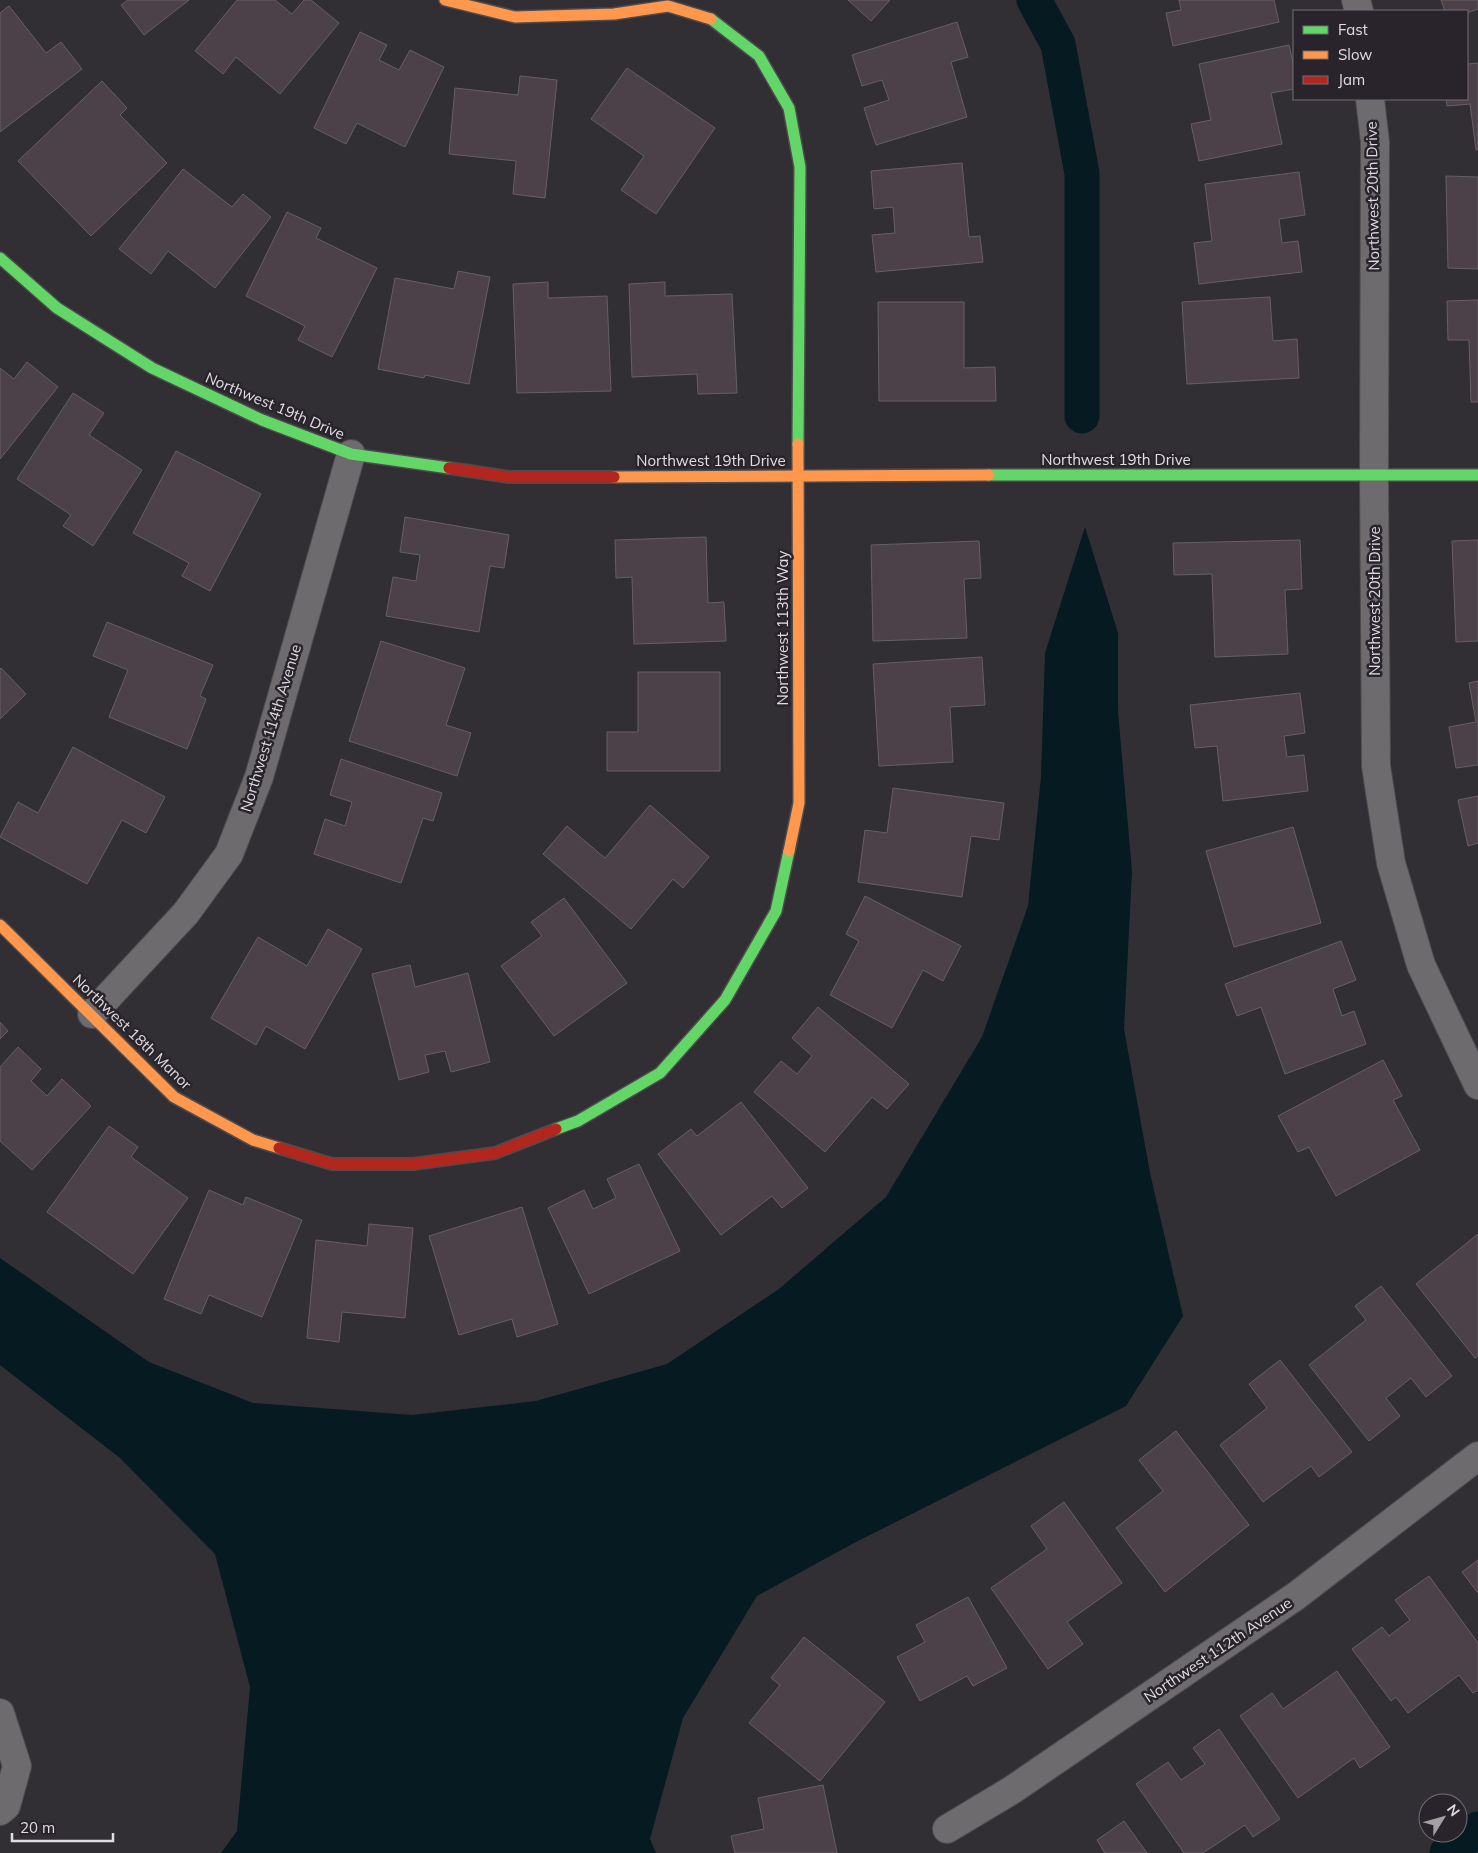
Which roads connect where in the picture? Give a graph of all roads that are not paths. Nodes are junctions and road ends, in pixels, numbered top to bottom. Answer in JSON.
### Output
{"nodes":[{"id":1,"x":445,"y":0,"type":"edge"},
{"id":2,"x":1370,"y":100,"type":"edge"},
{"id":3,"x":0,"y":258,"type":"edge"},
{"id":4,"x":351,"y":454,"type":"junction"},
{"id":5,"x":1374,"y":474,"type":"junction"},
{"id":6,"x":1478,"y":475,"type":"edge"},
{"id":7,"x":798,"y":476,"type":"junction"},
{"id":8,"x":0,"y":925,"type":"edge"},
{"id":9,"x":92,"y":1014,"type":"junction"},
{"id":10,"x":1478,"y":1085,"type":"edge"},
{"id":11,"x":578,"y":1121,"type":"joint"},
{"id":12,"x":1478,"y":1456,"type":"edge"},
{"id":13,"x":0,"y":1714,"type":"edge"},
{"id":14,"x":0,"y":1811,"type":"edge"},
{"id":15,"x":947,"y":1829,"type":"dead end"}],
"edges":[{"from":1,"to":7,"type":"street","name":"Northwest 113th Way"},
{"from":2,"to":5,"type":"street","name":"Northwest 20th Drive"},
{"from":3,"to":4,"type":"street","name":"Northwest 19th Drive"},
{"from":4,"to":7,"type":"street","name":"Northwest 19th Drive"},
{"from":4,"to":9,"type":"street","name":"Northwest 114th Avenue"},
{"from":5,"to":6,"type":"street","name":"Northwest 19th Drive"},
{"from":5,"to":7,"type":"street","name":"Northwest 19th Drive"},
{"from":5,"to":10,"type":"street","name":"Northwest 20th Drive"},
{"from":7,"to":11,"type":"street","name":"Northwest 113th Way"},
{"from":8,"to":9,"type":"street","name":"Northwest 18th Manor"},
{"from":9,"to":11,"type":"street","name":"Northwest 18th Manor"},
{"from":12,"to":15,"type":"street","name":"Northwest 112th Avenue"},
{"from":13,"to":14,"type":"street"}]}
